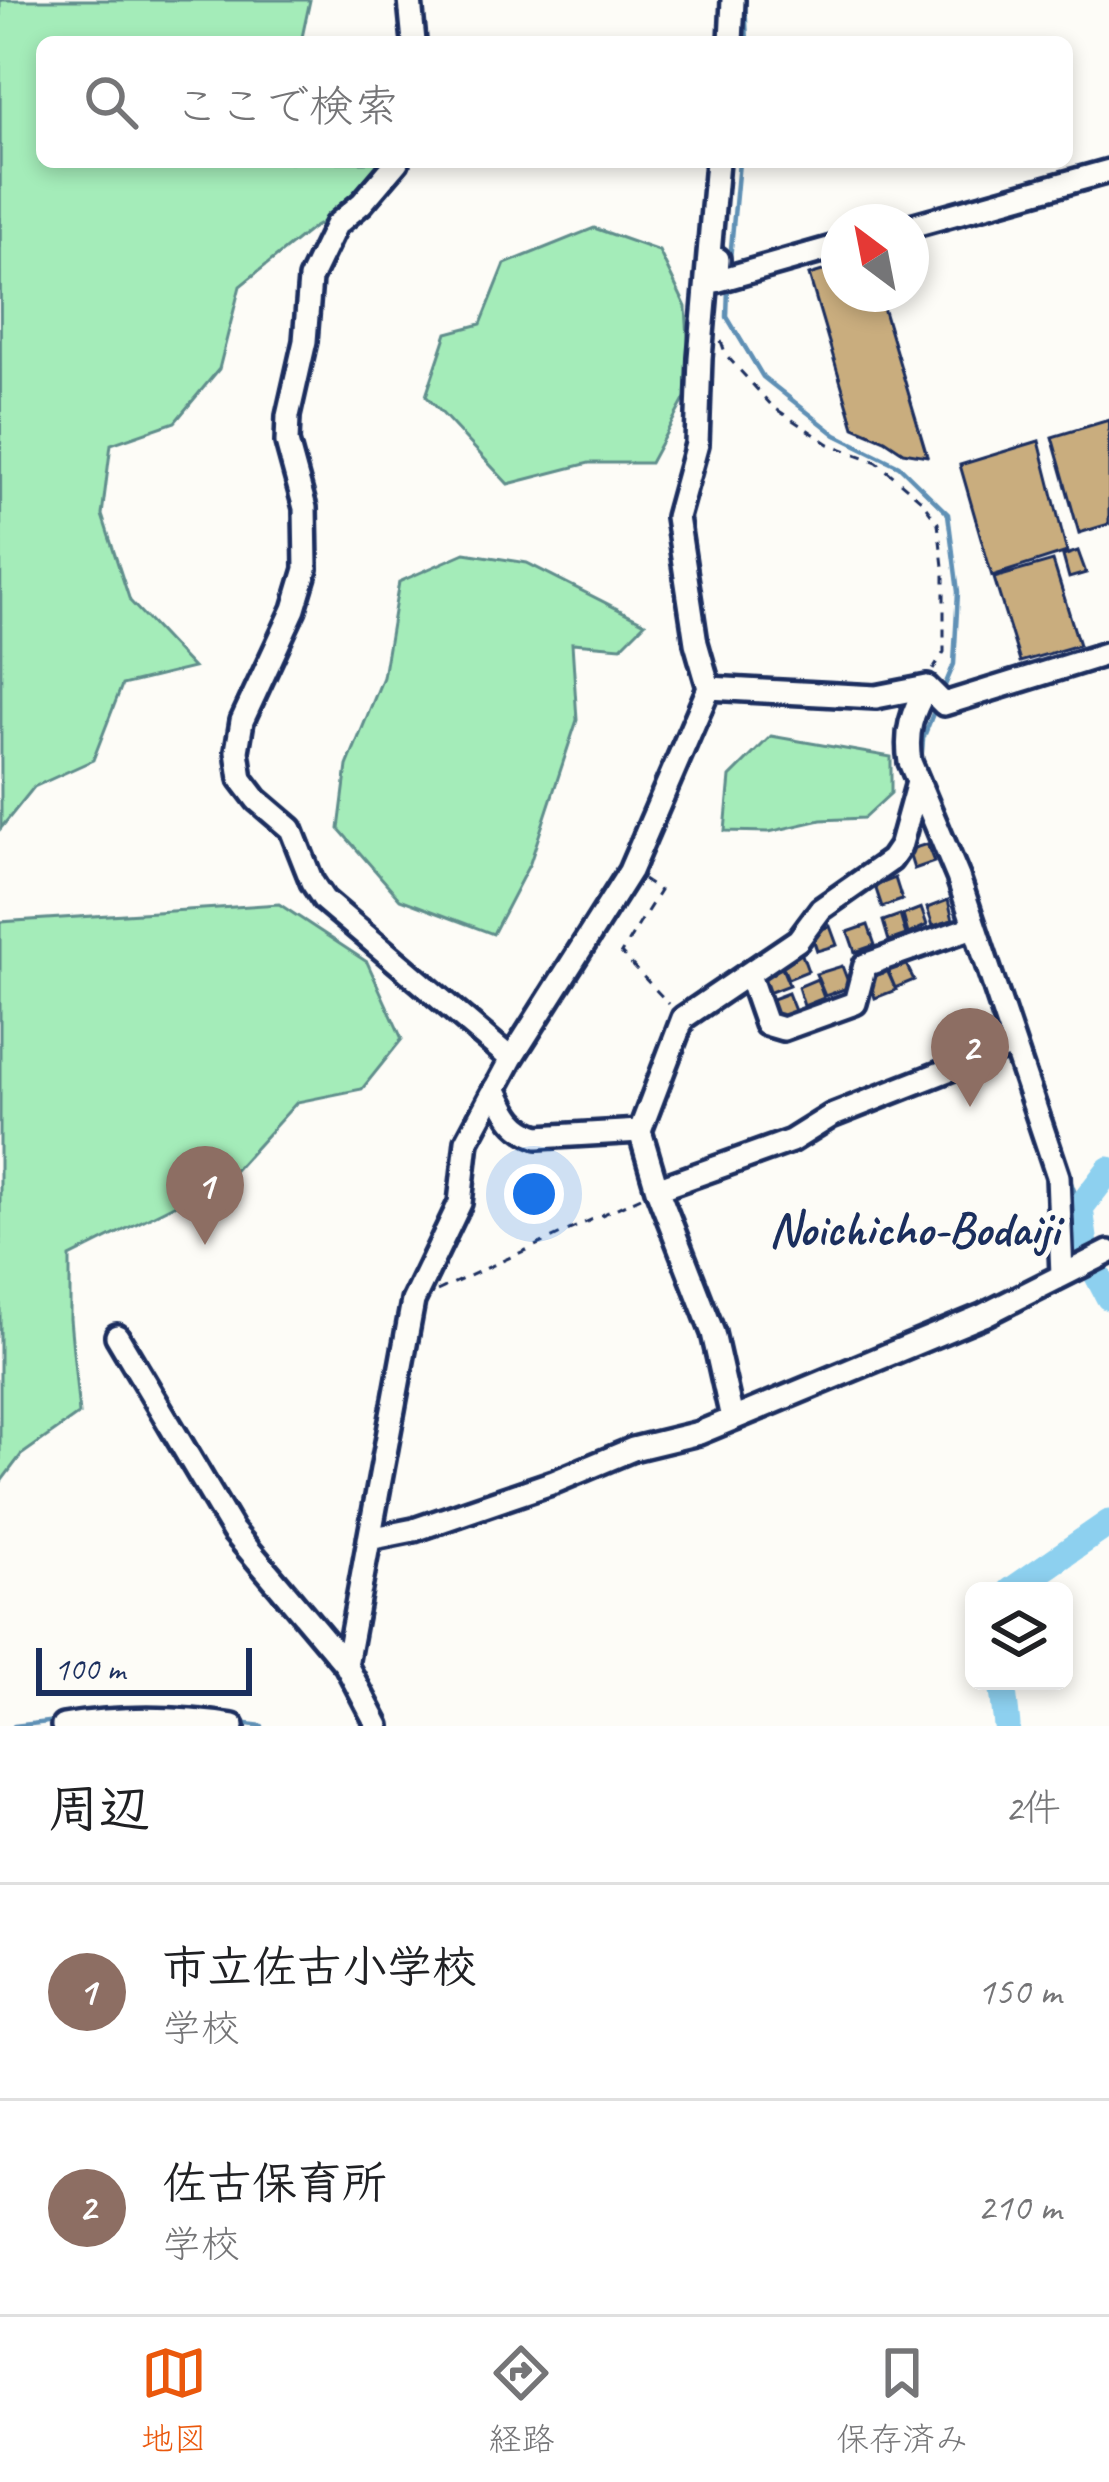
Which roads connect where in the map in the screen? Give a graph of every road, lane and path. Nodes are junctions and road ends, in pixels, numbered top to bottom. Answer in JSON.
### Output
{"nodes":[{"id":1,"x":410,"y":0,"type":"edge"},
{"id":2,"x":733,"y":0,"type":"edge"},
{"id":3,"x":413,"y":36,"type":"edge"},
{"id":4,"x":730,"y":36,"type":"edge"},
{"id":5,"x":392,"y":168,"type":"edge"},
{"id":6,"x":716,"y":168,"type":"edge"},
{"id":7,"x":728,"y":168,"type":"edge"},
{"id":8,"x":1109,"y":171,"type":"edge"},
{"id":9,"x":929,"y":221,"type":"edge"},
{"id":10,"x":821,"y":251,"type":"edge"},
{"id":11,"x":718,"y":331,"type":"dead end"},
{"id":12,"x":1109,"y":652,"type":"edge"},
{"id":13,"x":925,"y":687,"type":"junction"},
{"id":14,"x":709,"y":688,"type":"junction"},
{"id":15,"x":917,"y":782,"type":"junction"},
{"id":16,"x":630,"y":871,"type":"junction"},
{"id":17,"x":973,"y":927,"type":"junction"},
{"id":18,"x":748,"y":975,"type":"junction"},
{"id":19,"x":683,"y":1018,"type":"junction"},
{"id":20,"x":1012,"y":1045,"type":"junction"},
{"id":21,"x":511,"y":1060,"type":"junction"},
{"id":22,"x":495,"y":1088,"type":"junction"},
{"id":23,"x":640,"y":1131,"type":"junction"},
{"id":24,"x":657,"y":1189,"type":"junction"},
{"id":25,"x":1106,"y":1253,"type":"edge"},
{"id":26,"x":1066,"y":1273,"type":"junction"},
{"id":27,"x":413,"y":1301,"type":"junction"},
{"id":28,"x":117,"y":1336,"type":"dead end"},
{"id":29,"x":732,"y":1418,"type":"junction"},
{"id":30,"x":369,"y":1539,"type":"junction"},
{"id":31,"x":346,"y":1665,"type":"junction"},
{"id":32,"x":63,"y":1726,"type":"edge"},
{"id":33,"x":232,"y":1726,"type":"edge"},
{"id":34,"x":378,"y":1726,"type":"edge"}],
"edges":[{"from":1,"to":3,"type":"street"},
{"from":2,"to":4,"type":"street"},
{"from":5,"to":21,"type":"street"},
{"from":6,"to":14,"type":"street"},
{"from":7,"to":10,"type":"street"},
{"from":8,"to":9,"type":"street"},
{"from":11,"to":13,"type":"path"},
{"from":12,"to":13,"type":"street"},
{"from":13,"to":14,"type":"street"},
{"from":13,"to":15,"type":"street"},
{"from":14,"to":16,"type":"street"},
{"from":15,"to":17,"type":"street"},
{"from":15,"to":18,"type":"street"},
{"from":16,"to":19,"type":"path"},
{"from":16,"to":21,"type":"street"},
{"from":17,"to":18,"type":"street"},
{"from":17,"to":20,"type":"street"},
{"from":18,"to":19,"type":"street"},
{"from":19,"to":23,"type":"street"},
{"from":20,"to":24,"type":"street"},
{"from":20,"to":26,"type":"street"},
{"from":21,"to":22,"type":"street"},
{"from":22,"to":23,"type":"street"},
{"from":22,"to":27,"type":"street"},
{"from":23,"to":24,"type":"street"},
{"from":24,"to":27,"type":"path"},
{"from":24,"to":29,"type":"street"},
{"from":25,"to":26,"type":"street"},
{"from":26,"to":29,"type":"street"},
{"from":27,"to":30,"type":"street"},
{"from":28,"to":31,"type":"street"},
{"from":29,"to":30,"type":"street"},
{"from":30,"to":31,"type":"street"},
{"from":31,"to":34,"type":"street"},
{"from":32,"to":33,"type":"street"}]}
